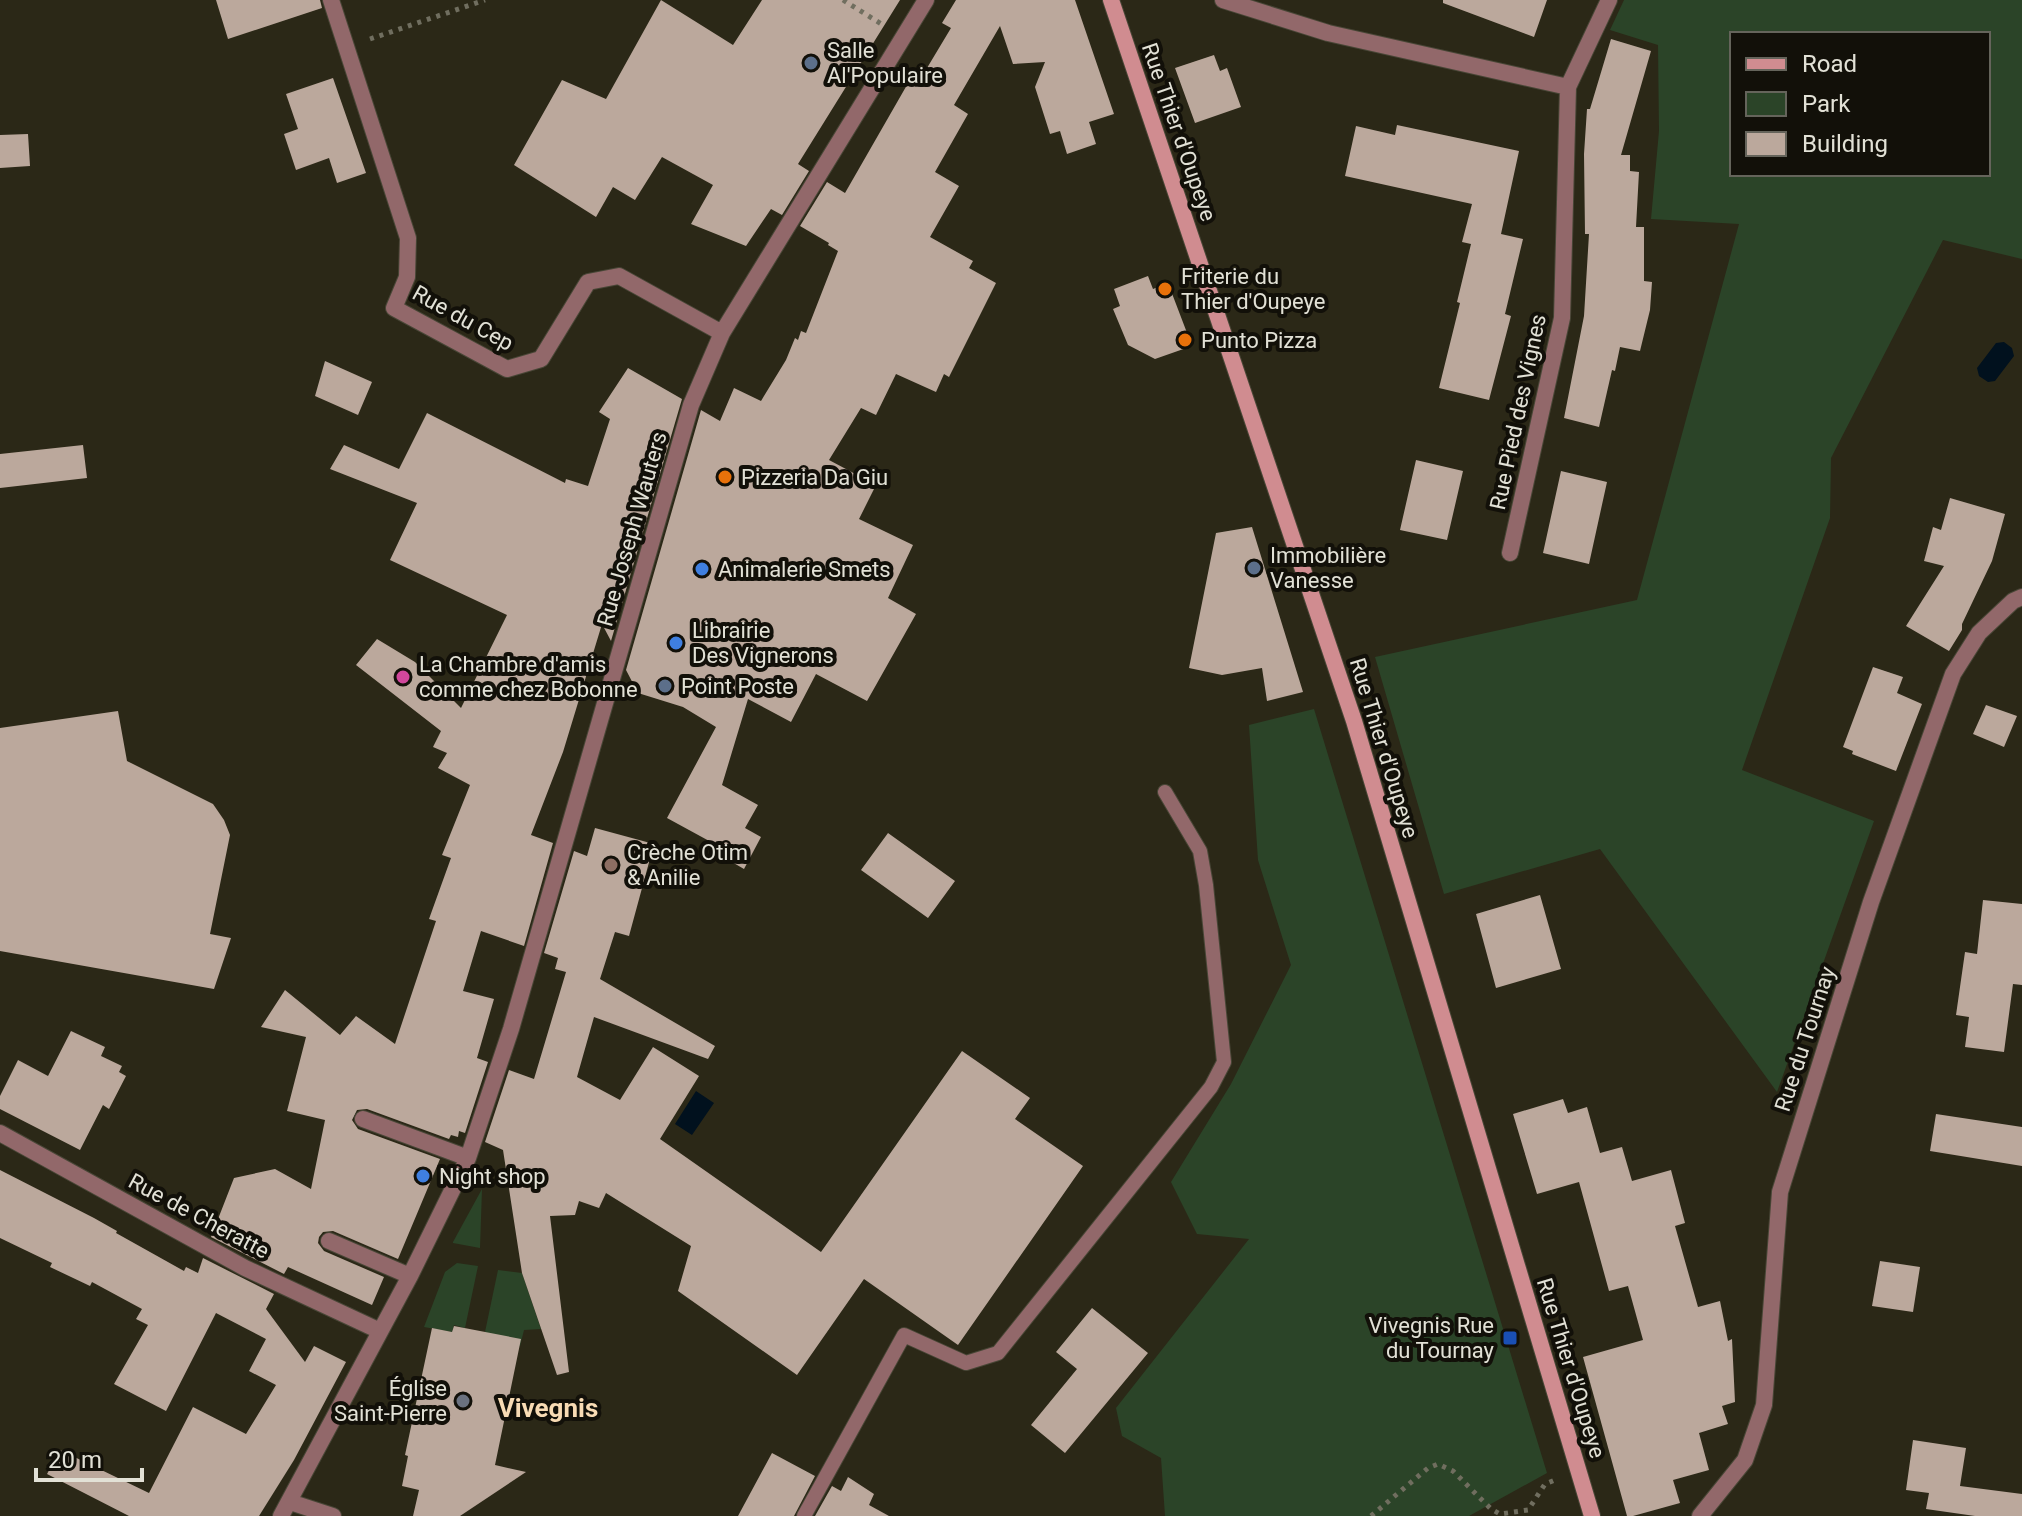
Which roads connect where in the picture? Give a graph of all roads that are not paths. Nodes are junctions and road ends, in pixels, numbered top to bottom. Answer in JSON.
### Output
{"nodes":[{"id":1,"x":331,"y":0,"type":"edge"},
{"id":2,"x":926,"y":0,"type":"edge"},
{"id":3,"x":1111,"y":0,"type":"edge"},
{"id":4,"x":1223,"y":0,"type":"edge"},
{"id":5,"x":1609,"y":0,"type":"edge"},
{"id":6,"x":1568,"y":87,"type":"junction"},
{"id":7,"x":722,"y":333,"type":"junction"},
{"id":8,"x":1510,"y":553,"type":"dead end"},
{"id":9,"x":2022,"y":597,"type":"edge"},
{"id":10,"x":1165,"y":792,"type":"dead end"},
{"id":11,"x":363,"y":1119,"type":"dead end"},
{"id":12,"x":0,"y":1133,"type":"edge"},
{"id":13,"x":468,"y":1158,"type":"junction"},
{"id":14,"x":329,"y":1241,"type":"dead end"},
{"id":15,"x":410,"y":1276,"type":"junction"},
{"id":16,"x":380,"y":1331,"type":"junction"},
{"id":17,"x":286,"y":1509,"type":"edge"},
{"id":18,"x":333,"y":1516,"type":"edge"},
{"id":19,"x":804,"y":1516,"type":"edge"},
{"id":20,"x":1592,"y":1516,"type":"edge"},
{"id":21,"x":1700,"y":1516,"type":"edge"}],
"edges":[{"from":1,"to":7,"type":"street","name":"Rue du Cep"},
{"from":2,"to":7,"type":"street","name":"Rue Joseph Wauters"},
{"from":3,"to":20,"type":"main road","name":"Rue Thier d'Oupeye"},
{"from":4,"to":6,"type":"street"},
{"from":5,"to":6,"type":"street","name":"Rue Pied des Vignes"},
{"from":6,"to":8,"type":"street","name":"Rue Pied des Vignes"},
{"from":7,"to":13,"type":"street","name":"Rue Joseph Wauters"},
{"from":9,"to":21,"type":"street","name":"Rue du Tournay"},
{"from":10,"to":19,"type":"lane"},
{"from":11,"to":13,"type":"street"},
{"from":12,"to":16,"type":"street","name":"Rue de Cheratte"},
{"from":13,"to":15,"type":"street","name":"Rue Joseph Wauters"},
{"from":14,"to":15,"type":"street"},
{"from":15,"to":16,"type":"street","name":"Rue Joseph Wauters"},
{"from":16,"to":17,"type":"street","name":"Rue Joseph Wauters"},
{"from":17,"to":18,"type":"street"}]}
